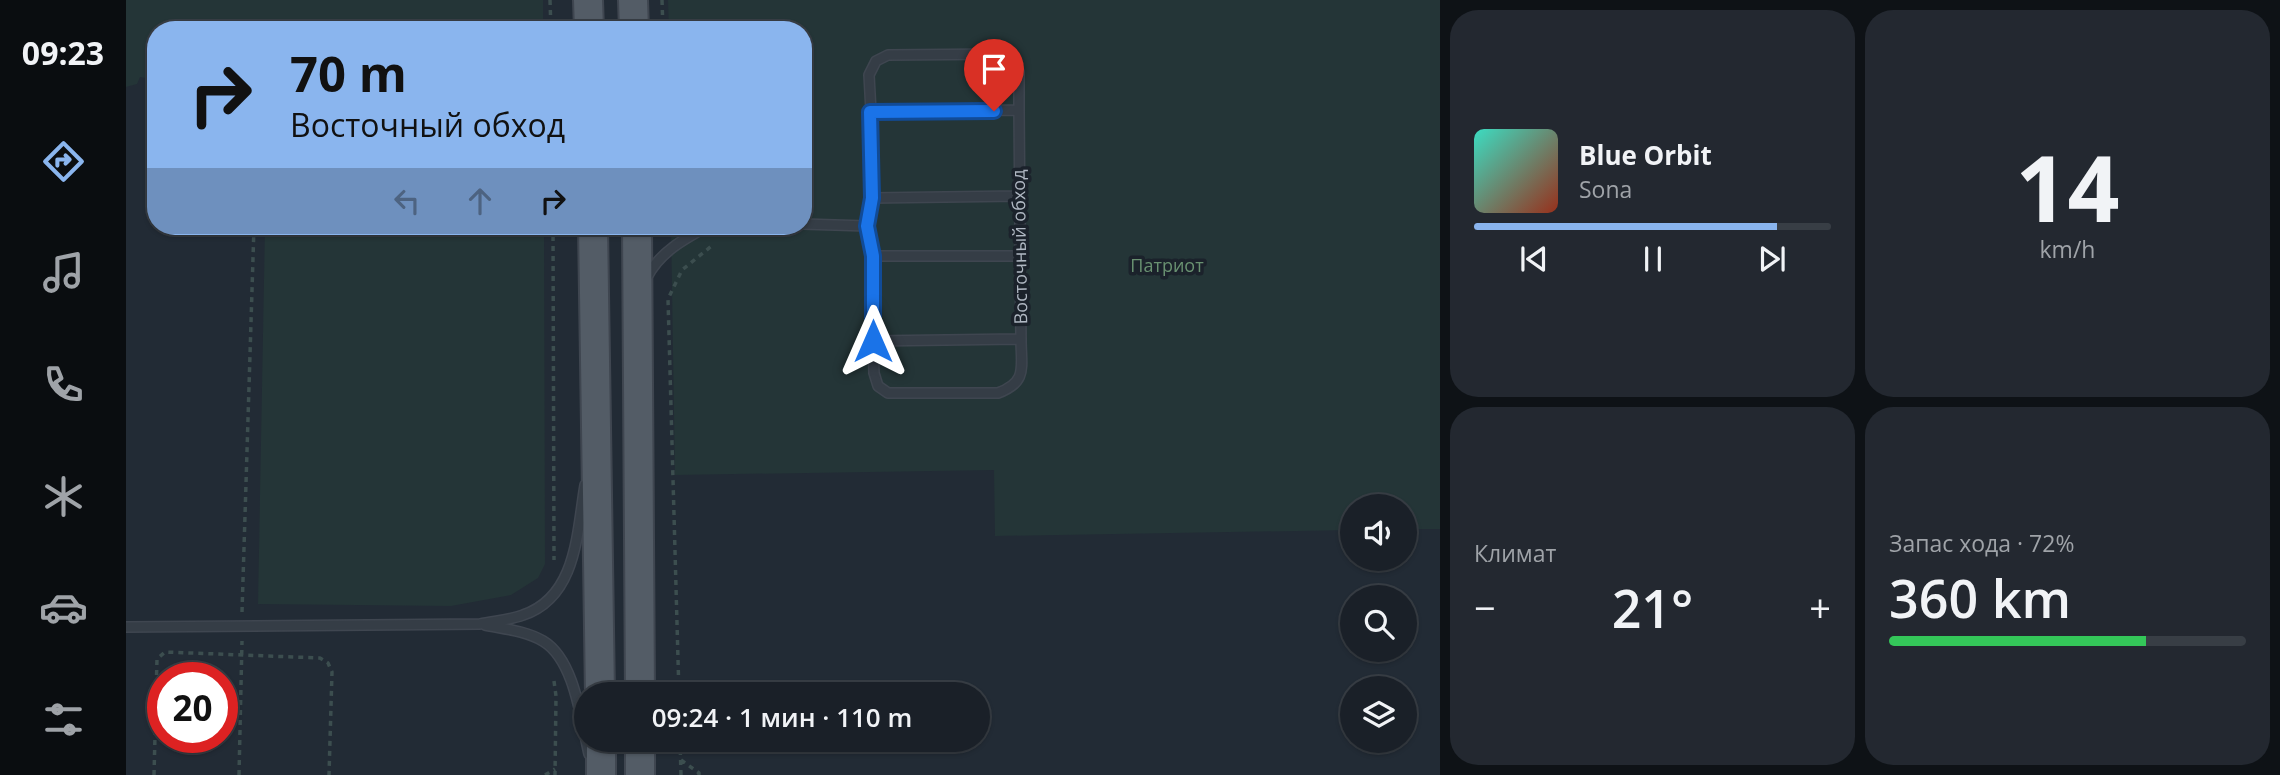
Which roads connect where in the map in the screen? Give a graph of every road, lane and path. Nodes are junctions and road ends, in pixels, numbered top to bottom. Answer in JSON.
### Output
{"nodes":[{"id":1,"x":550,"y":0,"type":"edge"},
{"id":2,"x":589,"y":0,"type":"edge"},
{"id":3,"x":633,"y":0,"type":"edge"},
{"id":4,"x":662,"y":0,"type":"edge"},
{"id":5,"x":551,"y":21,"type":"edge"},
{"id":6,"x":589,"y":21,"type":"edge"},
{"id":7,"x":634,"y":21,"type":"edge"},
{"id":8,"x":663,"y":21,"type":"edge"},
{"id":9,"x":1019,"y":110,"type":"junction"},
{"id":10,"x":870,"y":112,"type":"junction"},
{"id":11,"x":1020,"y":196,"type":"junction"},
{"id":12,"x":872,"y":198,"type":"junction"},
{"id":13,"x":812,"y":224,"type":"edge"},
{"id":14,"x":867,"y":226,"type":"junction"},
{"id":15,"x":254,"y":235,"type":"edge"},
{"id":16,"x":553,"y":235,"type":"edge"},
{"id":17,"x":593,"y":235,"type":"edge"},
{"id":18,"x":637,"y":235,"type":"edge"},
{"id":19,"x":693,"y":235,"type":"edge"},
{"id":20,"x":714,"y":244,"type":"dead end"},
{"id":21,"x":873,"y":256,"type":"junction"},
{"id":22,"x":1020,"y":256,"type":"junction"},
{"id":23,"x":638,"y":294,"type":"junction"},
{"id":24,"x":1021,"y":339,"type":"junction"},
{"id":25,"x":873,"y":341,"type":"junction"},
{"id":26,"x":597,"y":414,"type":"junction"},
{"id":27,"x":550,"y":570,"type":"dead end"},
{"id":28,"x":480,"y":624,"type":"junction"},
{"id":29,"x":242,"y":626,"type":"junction"},
{"id":30,"x":126,"y":627,"type":"edge"},
{"id":31,"x":242,"y":655,"type":"junction"},
{"id":32,"x":553,"y":673,"type":"dead end"},
{"id":33,"x":600,"y":682,"type":"edge"},
{"id":34,"x":640,"y":682,"type":"edge"},
{"id":35,"x":679,"y":682,"type":"edge"},
{"id":36,"x":601,"y":752,"type":"edge"},
{"id":37,"x":640,"y":752,"type":"edge"},
{"id":38,"x":681,"y":752,"type":"edge"},
{"id":39,"x":681,"y":760,"type":"junction"},
{"id":40,"x":555,"y":769,"type":"junction"},
{"id":41,"x":154,"y":775,"type":"edge"},
{"id":42,"x":239,"y":775,"type":"edge"},
{"id":43,"x":329,"y":775,"type":"edge"},
{"id":44,"x":545,"y":775,"type":"edge"},
{"id":45,"x":555,"y":775,"type":"edge"},
{"id":46,"x":594,"y":775,"type":"edge"},
{"id":47,"x":601,"y":775,"type":"edge"},
{"id":48,"x":640,"y":775,"type":"edge"},
{"id":49,"x":681,"y":775,"type":"edge"},
{"id":50,"x":699,"y":775,"type":"edge"}],
"edges":[{"from":1,"to":5,"type":"path"},
{"from":2,"to":6,"type":"main road"},
{"from":3,"to":7,"type":"main road"},
{"from":4,"to":8,"type":"path"},
{"from":9,"to":10,"type":"lane"},
{"from":9,"to":10,"type":"lane","name":"Восточный обход"},
{"from":9,"to":11,"type":"lane","name":"Восточный обход"},
{"from":10,"to":12,"type":"lane"},
{"from":11,"to":12,"type":"lane"},
{"from":11,"to":22,"type":"lane","name":"Восточный обход"},
{"from":12,"to":14,"type":"lane"},
{"from":13,"to":14,"type":"lane"},
{"from":14,"to":21,"type":"lane"},
{"from":15,"to":29,"type":"path"},
{"from":16,"to":27,"type":"path"},
{"from":17,"to":26,"type":"main road"},
{"from":18,"to":23,"type":"main road"},
{"from":19,"to":23,"type":"lane"},
{"from":20,"to":35,"type":"path"},
{"from":21,"to":22,"type":"lane"},
{"from":21,"to":25,"type":"lane"},
{"from":22,"to":24,"type":"lane","name":"Восточный обход"},
{"from":23,"to":34,"type":"main road"},
{"from":24,"to":25,"type":"lane","name":"Восточный обход"},
{"from":24,"to":25,"type":"lane"},
{"from":26,"to":28,"type":"lane"},
{"from":26,"to":33,"type":"main road"},
{"from":28,"to":29,"type":"lane"},
{"from":28,"to":46,"type":"lane"},
{"from":29,"to":30,"type":"lane"},
{"from":29,"to":31,"type":"path"},
{"from":31,"to":41,"type":"path"},
{"from":31,"to":42,"type":"path"},
{"from":31,"to":43,"type":"path"},
{"from":32,"to":40,"type":"path"},
{"from":36,"to":47,"type":"main road"},
{"from":37,"to":48,"type":"main road"},
{"from":38,"to":39,"type":"path"},
{"from":39,"to":49,"type":"path"},
{"from":39,"to":50,"type":"path"},
{"from":40,"to":44,"type":"path"},
{"from":40,"to":45,"type":"path"}]}
